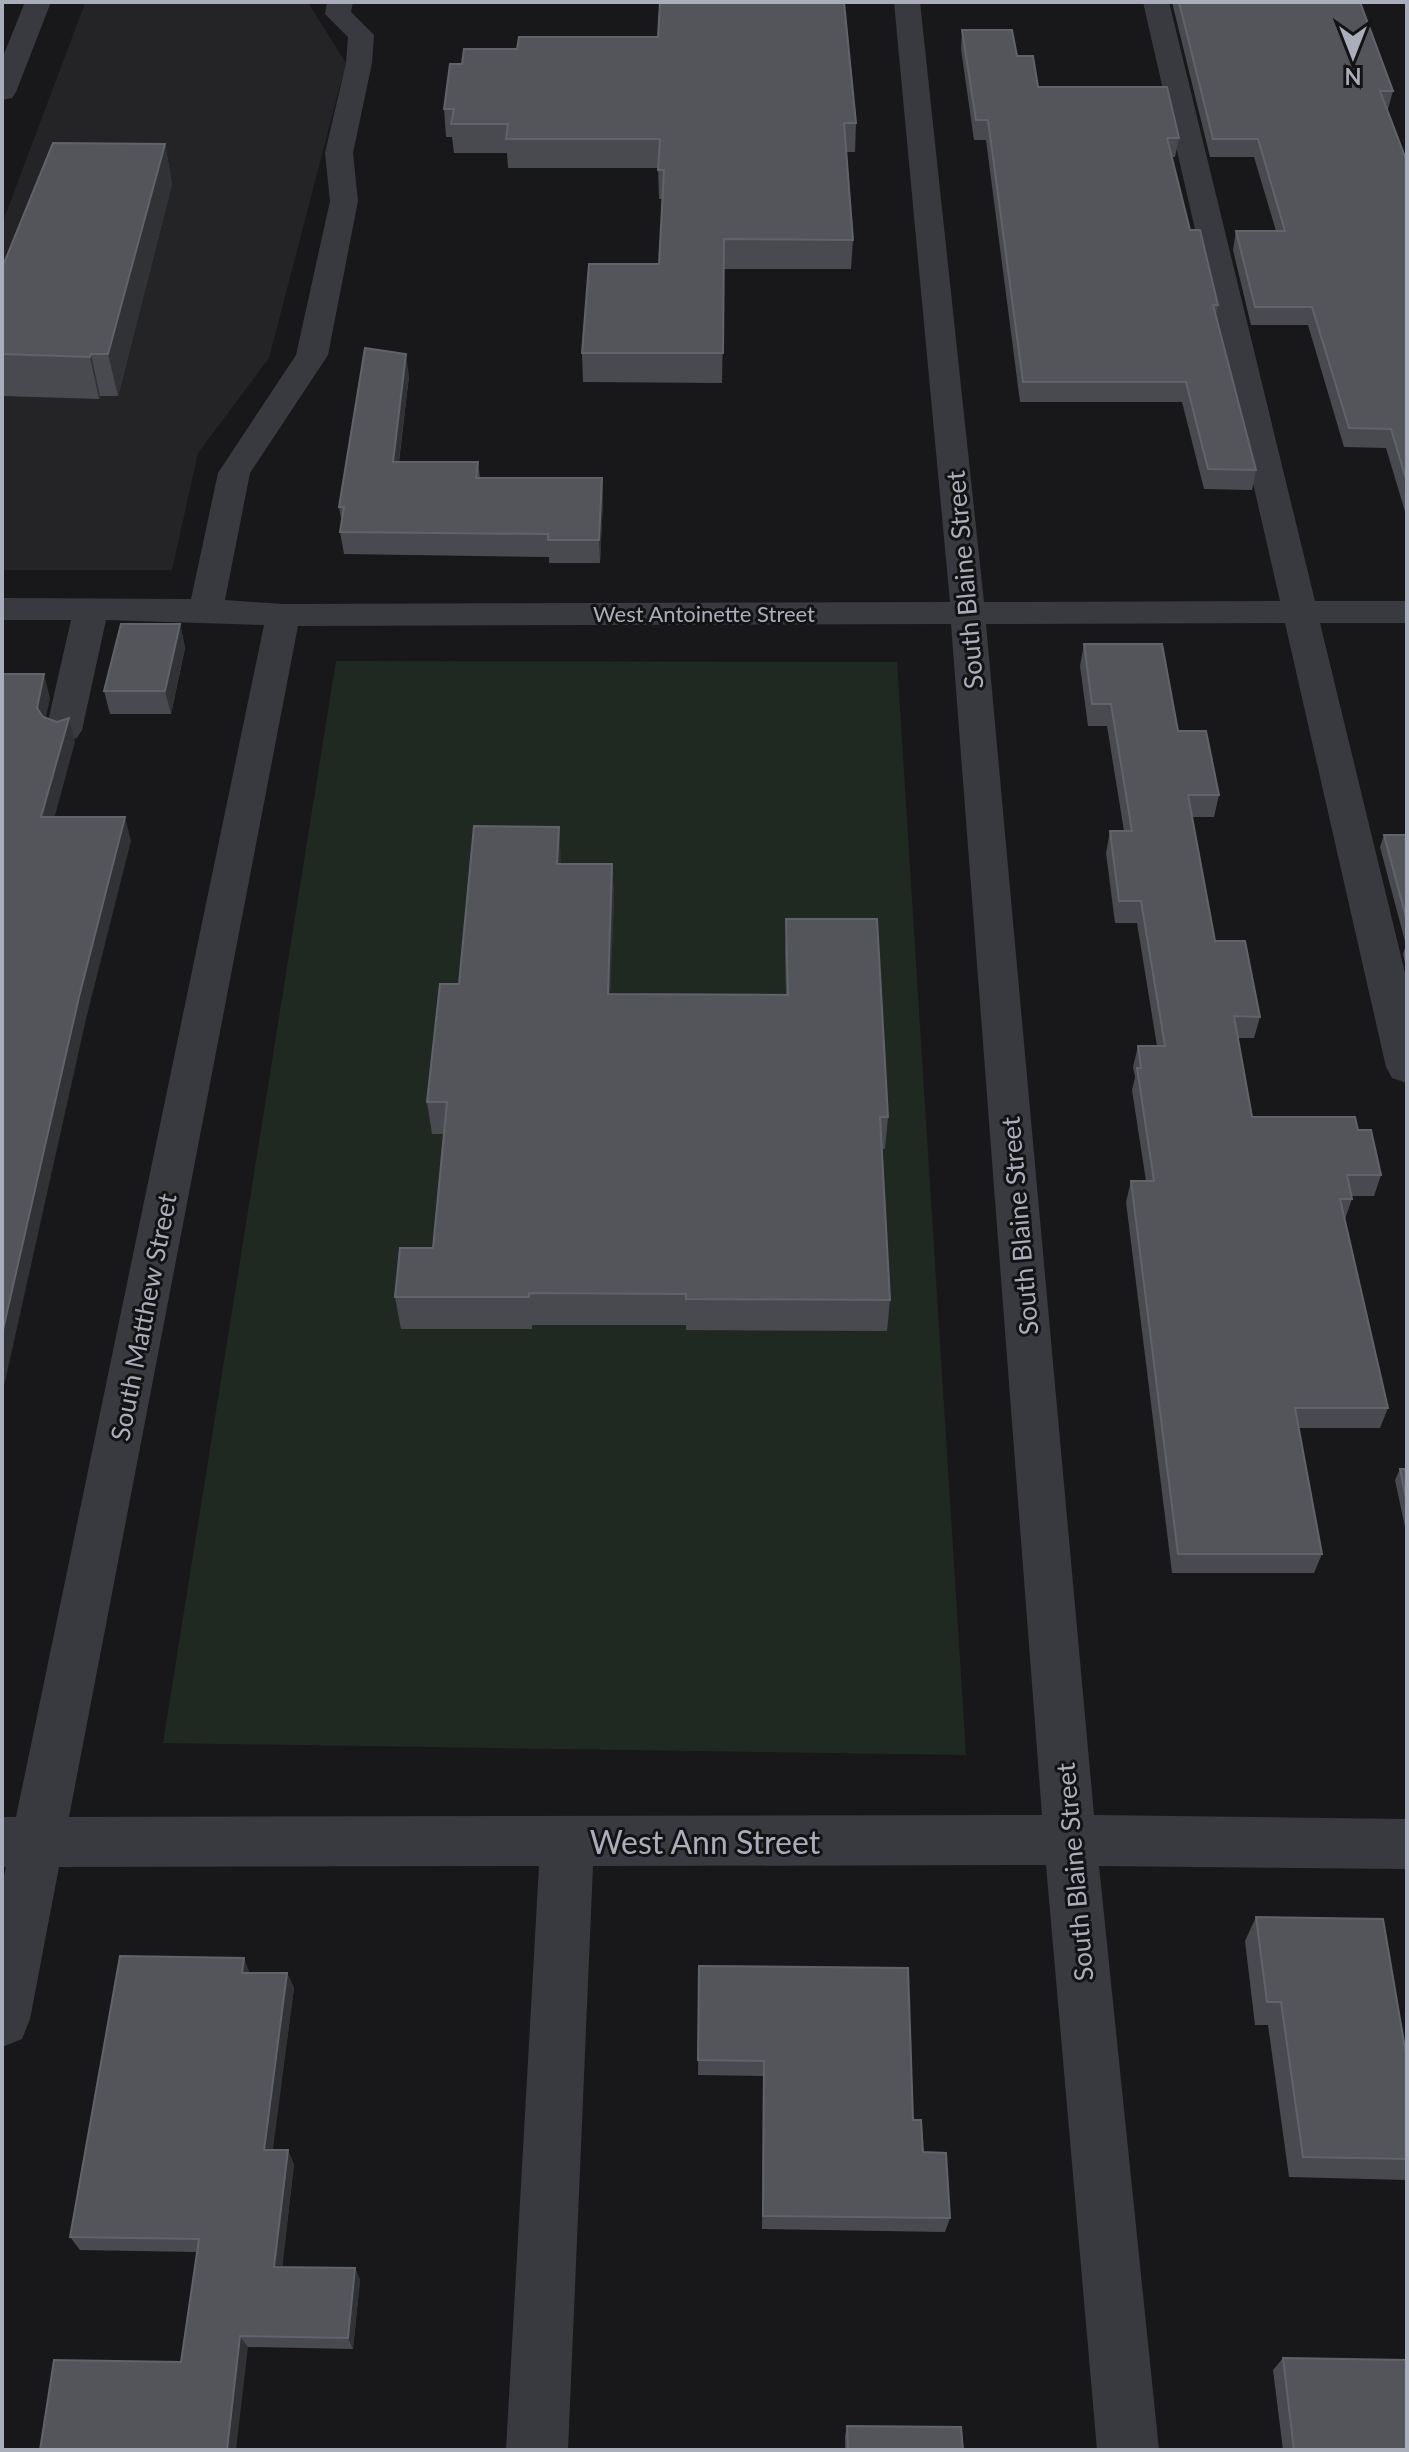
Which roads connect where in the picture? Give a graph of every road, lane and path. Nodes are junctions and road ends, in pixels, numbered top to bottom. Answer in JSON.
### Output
{"nodes":[{"id":1,"x":38,"y":2,"type":"edge"},
{"id":2,"x":340,"y":2,"type":"edge"},
{"id":3,"x":907,"y":2,"type":"edge"},
{"id":4,"x":1156,"y":2,"type":"edge"},
{"id":5,"x":2,"y":92,"type":"edge"},
{"id":6,"x":2,"y":609,"type":"edge"},
{"id":7,"x":91,"y":610,"type":"junction"},
{"id":8,"x":206,"y":610,"type":"junction"},
{"id":9,"x":1300,"y":612,"type":"junction"},
{"id":10,"x":1407,"y":612,"type":"edge"},
{"id":11,"x":968,"y":613,"type":"junction"},
{"id":12,"x":283,"y":615,"type":"junction"},
{"id":13,"x":64,"y":730,"type":"edge"},
{"id":14,"x":1407,"y":1067,"type":"edge"},
{"id":15,"x":1070,"y":1840,"type":"junction"},
{"id":16,"x":567,"y":1841,"type":"junction"},
{"id":17,"x":19,"y":1842,"type":"edge"},
{"id":18,"x":1407,"y":1844,"type":"edge"},
{"id":19,"x":2,"y":2019,"type":"edge"},
{"id":20,"x":537,"y":2450,"type":"edge"},
{"id":21,"x":1128,"y":2450,"type":"edge"}],
"edges":[{"from":1,"to":5,"type":"street"},
{"from":2,"to":8,"type":"street"},
{"from":3,"to":11,"type":"street","name":"South Blaine Street"},
{"from":4,"to":9,"type":"street"},
{"from":6,"to":7,"type":"street","name":"West Antoinette Street"},
{"from":7,"to":8,"type":"street","name":"West Antoinette Street"},
{"from":7,"to":13,"type":"street"},
{"from":8,"to":12,"type":"street","name":"West Antoinette Street"},
{"from":9,"to":10,"type":"street","name":"West Antoinette Street"},
{"from":9,"to":11,"type":"street","name":"West Antoinette Street"},
{"from":9,"to":14,"type":"street"},
{"from":11,"to":12,"type":"street","name":"West Antoinette Street"},
{"from":11,"to":15,"type":"street","name":"South Blaine Street"},
{"from":12,"to":17,"type":"street","name":"South Matthew Street"},
{"from":15,"to":16,"type":"street","name":"West Ann Street"},
{"from":15,"to":18,"type":"street","name":"West Ann Street"},
{"from":15,"to":21,"type":"street","name":"South Blaine Street"},
{"from":16,"to":17,"type":"street","name":"West Ann Street"},
{"from":16,"to":20,"type":"street"},
{"from":17,"to":19,"type":"street","name":"South Matthew Street"}]}
